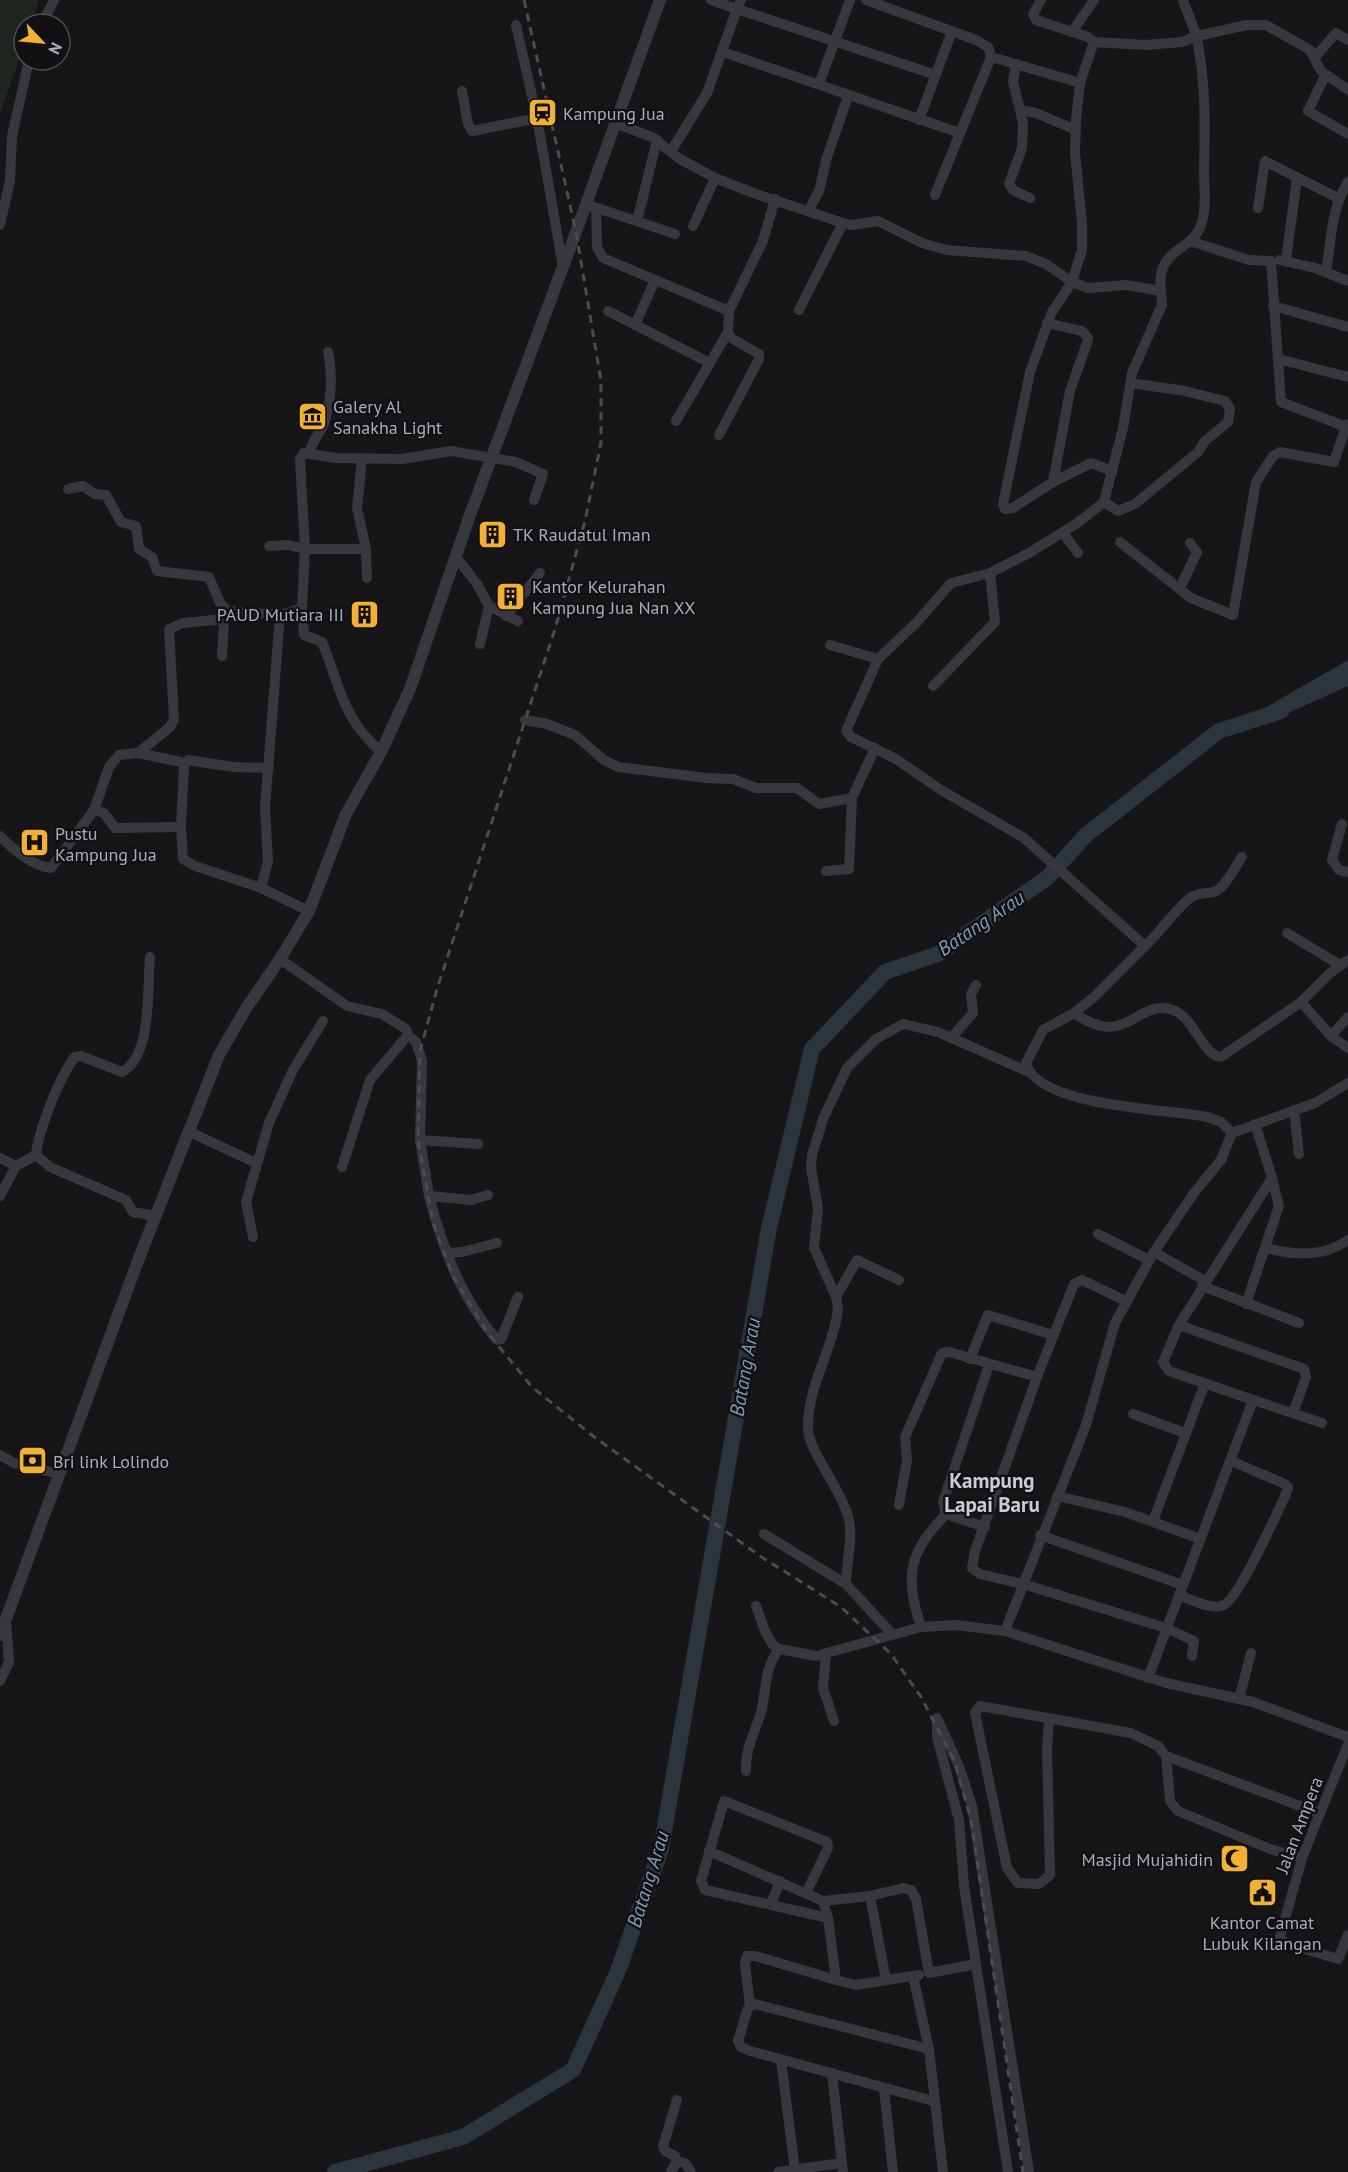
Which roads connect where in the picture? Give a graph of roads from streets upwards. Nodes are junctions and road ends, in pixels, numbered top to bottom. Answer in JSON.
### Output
{"nodes":[{"id":1,"x":660,"y":0,"type":"edge"},
{"id":2,"x":711,"y":0,"type":"edge"},
{"id":3,"x":850,"y":0,"type":"edge"},
{"id":4,"x":866,"y":0,"type":"edge"},
{"id":5,"x":1041,"y":0,"type":"edge"},
{"id":6,"x":1094,"y":0,"type":"edge"},
{"id":7,"x":1183,"y":0,"type":"edge"},
{"id":8,"x":739,"y":4,"type":"edge"},
{"id":9,"x":897,"y":5,"type":"edge"},
{"id":10,"x":516,"y":25,"type":"dead end"},
{"id":11,"x":952,"y":31,"type":"junction"},
{"id":12,"x":1072,"y":32,"type":"junction"},
{"id":13,"x":1197,"y":36,"type":"junction"},
{"id":14,"x":1348,"y":39,"type":"edge"},
{"id":15,"x":835,"y":40,"type":"junction"},
{"id":16,"x":1094,"y":42,"type":"junction"},
{"id":17,"x":723,"y":52,"type":"junction"},
{"id":18,"x":991,"y":57,"type":"junction"},
{"id":19,"x":1315,"y":57,"type":"junction"},
{"id":20,"x":1016,"y":64,"type":"junction"},
{"id":21,"x":26,"y":72,"type":"edge"},
{"id":22,"x":936,"y":75,"type":"junction"},
{"id":23,"x":1325,"y":76,"type":"junction"},
{"id":24,"x":1080,"y":83,"type":"junction"},
{"id":25,"x":819,"y":84,"type":"junction"},
{"id":26,"x":1348,"y":90,"type":"edge"},
{"id":27,"x":462,"y":91,"type":"dead end"},
{"id":28,"x":848,"y":96,"type":"junction"},
{"id":29,"x":1020,"y":110,"type":"junction"},
{"id":30,"x":537,"y":118,"type":"junction"},
{"id":31,"x":919,"y":120,"type":"junction"},
{"id":32,"x":615,"y":123,"type":"junction"},
{"id":33,"x":1076,"y":130,"type":"junction"},
{"id":34,"x":960,"y":133,"type":"junction"},
{"id":35,"x":1348,"y":134,"type":"edge"},
{"id":36,"x":657,"y":140,"type":"junction"},
{"id":37,"x":671,"y":151,"type":"junction"},
{"id":38,"x":715,"y":178,"type":"junction"},
{"id":39,"x":1297,"y":178,"type":"junction"},
{"id":40,"x":1348,"y":182,"type":"edge"},
{"id":41,"x":935,"y":195,"type":"dead end"},
{"id":42,"x":1030,"y":198,"type":"dead end"},
{"id":43,"x":1338,"y":198,"type":"junction"},
{"id":44,"x":775,"y":199,"type":"junction"},
{"id":45,"x":591,"y":205,"type":"junction"},
{"id":46,"x":1258,"y":208,"type":"dead end"},
{"id":47,"x":809,"y":210,"type":"junction"},
{"id":48,"x":638,"y":221,"type":"junction"},
{"id":49,"x":843,"y":223,"type":"junction"},
{"id":50,"x":0,"y":225,"type":"edge"},
{"id":51,"x":693,"y":226,"type":"dead end"},
{"id":52,"x":675,"y":234,"type":"dead end"},
{"id":53,"x":1190,"y":241,"type":"junction"},
{"id":54,"x":1286,"y":260,"type":"junction"},
{"id":55,"x":1271,"y":261,"type":"junction"},
{"id":56,"x":563,"y":267,"type":"junction"},
{"id":57,"x":1326,"y":272,"type":"junction"},
{"id":58,"x":655,"y":280,"type":"junction"},
{"id":59,"x":1348,"y":280,"type":"edge"},
{"id":60,"x":1072,"y":282,"type":"junction"},
{"id":61,"x":1161,"y":291,"type":"junction"},
{"id":62,"x":1273,"y":306,"type":"junction"},
{"id":63,"x":799,"y":310,"type":"dead end"},
{"id":64,"x":608,"y":311,"type":"dead end"},
{"id":65,"x":729,"y":311,"type":"junction"},
{"id":66,"x":1047,"y":322,"type":"junction"},
{"id":67,"x":635,"y":325,"type":"junction"},
{"id":68,"x":1348,"y":327,"type":"edge"},
{"id":69,"x":728,"y":332,"type":"junction"},
{"id":70,"x":328,"y":352,"type":"dead end"},
{"id":71,"x":1278,"y":359,"type":"junction"},
{"id":72,"x":710,"y":363,"type":"junction"},
{"id":73,"x":1348,"y":377,"type":"edge"},
{"id":74,"x":1130,"y":383,"type":"junction"},
{"id":75,"x":676,"y":421,"type":"dead end"},
{"id":76,"x":1347,"y":425,"type":"edge"},
{"id":77,"x":718,"y":435,"type":"dead end"},
{"id":78,"x":310,"y":454,"type":"junction"},
{"id":79,"x":492,"y":458,"type":"junction"},
{"id":80,"x":362,"y":459,"type":"junction"},
{"id":81,"x":1112,"y":471,"type":"junction"},
{"id":82,"x":1053,"y":482,"type":"junction"},
{"id":83,"x":68,"y":489,"type":"dead end"},
{"id":84,"x":534,"y":500,"type":"dead end"},
{"id":85,"x":1104,"y":502,"type":"junction"},
{"id":86,"x":1063,"y":533,"type":"junction"},
{"id":87,"x":1120,"y":542,"type":"dead end"},
{"id":88,"x":1190,"y":543,"type":"dead end"},
{"id":89,"x":269,"y":546,"type":"dead end"},
{"id":90,"x":305,"y":549,"type":"junction"},
{"id":91,"x":366,"y":549,"type":"junction"},
{"id":92,"x":1078,"y":554,"type":"dead end"},
{"id":93,"x":456,"y":557,"type":"junction"},
{"id":94,"x":540,"y":573,"type":"dead end"},
{"id":95,"x":990,"y":573,"type":"junction"},
{"id":96,"x":367,"y":578,"type":"dead end"},
{"id":97,"x":1180,"y":588,"type":"junction"},
{"id":98,"x":489,"y":606,"type":"junction"},
{"id":99,"x":302,"y":608,"type":"junction"},
{"id":100,"x":226,"y":615,"type":"junction"},
{"id":101,"x":280,"y":615,"type":"junction"},
{"id":102,"x":506,"y":616,"type":"junction"},
{"id":103,"x":518,"y":621,"type":"dead end"},
{"id":104,"x":480,"y":644,"type":"dead end"},
{"id":105,"x":830,"y":645,"type":"dead end"},
{"id":106,"x":222,"y":656,"type":"dead end"},
{"id":107,"x":878,"y":659,"type":"junction"},
{"id":108,"x":933,"y":686,"type":"dead end"},
{"id":109,"x":525,"y":720,"type":"dead end"},
{"id":110,"x":875,"y":748,"type":"junction"},
{"id":111,"x":381,"y":752,"type":"junction"},
{"id":112,"x":138,"y":753,"type":"junction"},
{"id":113,"x":184,"y":766,"type":"junction"},
{"id":114,"x":269,"y":768,"type":"junction"},
{"id":115,"x":852,"y":798,"type":"junction"},
{"id":116,"x":94,"y":810,"type":"junction"},
{"id":117,"x":1342,"y":824,"type":"dead end"},
{"id":118,"x":181,"y":827,"type":"junction"},
{"id":119,"x":0,"y":836,"type":"edge"},
{"id":120,"x":1242,"y":857,"type":"dead end"},
{"id":121,"x":826,"y":872,"type":"dead end"},
{"id":122,"x":1348,"y":872,"type":"edge"},
{"id":123,"x":261,"y":888,"type":"junction"},
{"id":124,"x":309,"y":911,"type":"junction"},
{"id":125,"x":1287,"y":933,"type":"dead end"},
{"id":126,"x":1145,"y":946,"type":"junction"},
{"id":127,"x":150,"y":957,"type":"dead end"},
{"id":128,"x":280,"y":959,"type":"junction"},
{"id":129,"x":1344,"y":963,"type":"edge"},
{"id":130,"x":976,"y":985,"type":"dead end"},
{"id":131,"x":1300,"y":1002,"type":"junction"},
{"id":132,"x":1074,"y":1013,"type":"junction"},
{"id":133,"x":1348,"y":1017,"type":"edge"},
{"id":134,"x":323,"y":1021,"type":"dead end"},
{"id":135,"x":408,"y":1035,"type":"junction"},
{"id":136,"x":1331,"y":1036,"type":"junction"},
{"id":137,"x":951,"y":1038,"type":"junction"},
{"id":138,"x":1348,"y":1048,"type":"edge"},
{"id":139,"x":1031,"y":1073,"type":"junction"},
{"id":140,"x":1348,"y":1083,"type":"edge"},
{"id":141,"x":1293,"y":1110,"type":"junction"},
{"id":142,"x":1255,"y":1124,"type":"junction"},
{"id":143,"x":190,"y":1132,"type":"junction"},
{"id":144,"x":1232,"y":1133,"type":"junction"},
{"id":145,"x":420,"y":1140,"type":"junction"},
{"id":146,"x":478,"y":1144,"type":"dead end"},
{"id":147,"x":1299,"y":1154,"type":"dead end"},
{"id":148,"x":36,"y":1155,"type":"junction"},
{"id":149,"x":0,"y":1158,"type":"edge"},
{"id":150,"x":256,"y":1163,"type":"junction"},
{"id":151,"x":16,"y":1166,"type":"junction"},
{"id":152,"x":342,"y":1167,"type":"dead end"},
{"id":153,"x":1272,"y":1178,"type":"junction"},
{"id":154,"x":488,"y":1195,"type":"dead end"},
{"id":155,"x":0,"y":1196,"type":"edge"},
{"id":156,"x":429,"y":1197,"type":"junction"},
{"id":157,"x":156,"y":1216,"type":"junction"},
{"id":158,"x":1098,"y":1234,"type":"dead end"},
{"id":159,"x":253,"y":1237,"type":"dead end"},
{"id":160,"x":1348,"y":1240,"type":"edge"},
{"id":161,"x":497,"y":1243,"type":"dead end"},
{"id":162,"x":1265,"y":1248,"type":"junction"},
{"id":163,"x":447,"y":1253,"type":"junction"},
{"id":164,"x":1151,"y":1256,"type":"junction"},
{"id":165,"x":899,"y":1280,"type":"dead end"},
{"id":166,"x":1204,"y":1284,"type":"junction"},
{"id":167,"x":518,"y":1297,"type":"dead end"},
{"id":168,"x":836,"y":1297,"type":"junction"},
{"id":169,"x":1126,"y":1301,"type":"junction"},
{"id":170,"x":1246,"y":1304,"type":"junction"},
{"id":171,"x":1299,"y":1323,"type":"dead end"},
{"id":172,"x":1179,"y":1325,"type":"junction"},
{"id":173,"x":1053,"y":1335,"type":"junction"},
{"id":174,"x":969,"y":1359,"type":"junction"},
{"id":175,"x":989,"y":1365,"type":"junction"},
{"id":176,"x":1037,"y":1377,"type":"junction"},
{"id":177,"x":1205,"y":1383,"type":"junction"},
{"id":178,"x":1253,"y":1400,"type":"junction"},
{"id":179,"x":1293,"y":1413,"type":"junction"},
{"id":180,"x":1133,"y":1414,"type":"dead end"},
{"id":181,"x":1322,"y":1423,"type":"dead end"},
{"id":182,"x":1185,"y":1432,"type":"junction"},
{"id":183,"x":0,"y":1455,"type":"edge"},
{"id":184,"x":1231,"y":1461,"type":"junction"},
{"id":185,"x":59,"y":1474,"type":"junction"},
{"id":186,"x":1057,"y":1496,"type":"junction"},
{"id":187,"x":899,"y":1505,"type":"dead end"},
{"id":188,"x":946,"y":1514,"type":"junction"},
{"id":189,"x":1153,"y":1521,"type":"junction"},
{"id":190,"x":985,"y":1527,"type":"junction"},
{"id":191,"x":764,"y":1534,"type":"dead end"},
{"id":192,"x":1040,"y":1535,"type":"junction"},
{"id":193,"x":1201,"y":1539,"type":"junction"},
{"id":194,"x":846,"y":1584,"type":"junction"},
{"id":195,"x":1023,"y":1584,"type":"junction"},
{"id":196,"x":1181,"y":1590,"type":"junction"},
{"id":197,"x":756,"y":1606,"type":"dead end"},
{"id":198,"x":6,"y":1619,"type":"junction"},
{"id":199,"x":921,"y":1627,"type":"junction"},
{"id":200,"x":1166,"y":1628,"type":"junction"},
{"id":201,"x":1005,"y":1631,"type":"junction"},
{"id":202,"x":892,"y":1634,"type":"junction"},
{"id":203,"x":0,"y":1635,"type":"edge"},
{"id":204,"x":779,"y":1649,"type":"junction"},
{"id":205,"x":1251,"y":1653,"type":"dead end"},
{"id":206,"x":826,"y":1655,"type":"junction"},
{"id":207,"x":1192,"y":1656,"type":"dead end"},
{"id":208,"x":1148,"y":1678,"type":"junction"},
{"id":209,"x":0,"y":1681,"type":"edge"},
{"id":210,"x":1239,"y":1699,"type":"junction"},
{"id":211,"x":1049,"y":1719,"type":"junction"},
{"id":212,"x":834,"y":1721,"type":"dead end"},
{"id":213,"x":1348,"y":1737,"type":"edge"},
{"id":214,"x":1348,"y":1744,"type":"edge"},
{"id":215,"x":1166,"y":1756,"type":"junction"},
{"id":216,"x":746,"y":1771,"type":"dead end"},
{"id":217,"x":1319,"y":1813,"type":"junction"},
{"id":218,"x":709,"y":1851,"type":"junction"},
{"id":219,"x":1302,"y":1858,"type":"junction"},
{"id":220,"x":780,"y":1881,"type":"junction"},
{"id":221,"x":806,"y":1893,"type":"junction"},
{"id":222,"x":870,"y":1896,"type":"junction"},
{"id":223,"x":824,"y":1901,"type":"junction"},
{"id":224,"x":771,"y":1904,"type":"junction"},
{"id":225,"x":828,"y":1918,"type":"junction"},
{"id":226,"x":1348,"y":1935,"type":"edge"},
{"id":227,"x":1343,"y":1961,"type":"edge"},
{"id":228,"x":975,"y":1964,"type":"junction"},
{"id":229,"x":928,"y":1973,"type":"junction"},
{"id":230,"x":912,"y":1976,"type":"junction"},
{"id":231,"x":836,"y":1980,"type":"junction"},
{"id":232,"x":886,"y":1980,"type":"junction"},
{"id":233,"x":750,"y":2006,"type":"junction"},
{"id":234,"x":929,"y":2049,"type":"junction"},
{"id":235,"x":781,"y":2060,"type":"junction"},
{"id":236,"x":832,"y":2073,"type":"junction"},
{"id":237,"x":884,"y":2089,"type":"junction"},
{"id":238,"x":677,"y":2100,"type":"dead end"},
{"id":239,"x":933,"y":2101,"type":"junction"},
{"id":240,"x":677,"y":2161,"type":"junction"},
{"id":241,"x":842,"y":2167,"type":"edge"},
{"id":242,"x":795,"y":2170,"type":"junction"},
{"id":243,"x":671,"y":2172,"type":"edge"},
{"id":244,"x":691,"y":2172,"type":"edge"},
{"id":245,"x":778,"y":2172,"type":"edge"},
{"id":246,"x":893,"y":2172,"type":"edge"},
{"id":247,"x":943,"y":2172,"type":"edge"},
{"id":248,"x":1008,"y":2172,"type":"edge"},
{"id":249,"x":1029,"y":2172,"type":"edge"}],
"edges":[{"from":1,"to":32,"type":"street"},
{"from":2,"to":8,"type":"street"},
{"from":3,"to":15,"type":"street"},
{"from":4,"to":9,"type":"street"},
{"from":5,"to":12,"type":"street"},
{"from":6,"to":12,"type":"street"},
{"from":7,"to":13,"type":"street"},
{"from":8,"to":15,"type":"street"},
{"from":8,"to":17,"type":"street"},
{"from":9,"to":11,"type":"street"},
{"from":10,"to":30,"type":"street"},
{"from":11,"to":18,"type":"street"},
{"from":11,"to":22,"type":"street"},
{"from":12,"to":16,"type":"street"},
{"from":13,"to":16,"type":"street"},
{"from":13,"to":19,"type":"street"},
{"from":13,"to":53,"type":"street"},
{"from":14,"to":19,"type":"street"},
{"from":15,"to":22,"type":"street"},
{"from":15,"to":25,"type":"street"},
{"from":16,"to":24,"type":"street"},
{"from":17,"to":25,"type":"street"},
{"from":17,"to":37,"type":"street"},
{"from":18,"to":20,"type":"street"},
{"from":18,"to":34,"type":"street"},
{"from":19,"to":23,"type":"street"},
{"from":20,"to":24,"type":"street"},
{"from":20,"to":29,"type":"street"},
{"from":21,"to":50,"type":"street"},
{"from":22,"to":31,"type":"street"},
{"from":23,"to":26,"type":"street"},
{"from":23,"to":35,"type":"street"},
{"from":24,"to":33,"type":"street"},
{"from":25,"to":28,"type":"street"},
{"from":27,"to":30,"type":"street"},
{"from":28,"to":31,"type":"street"},
{"from":28,"to":47,"type":"street"},
{"from":29,"to":33,"type":"street"},
{"from":29,"to":42,"type":"street"},
{"from":30,"to":56,"type":"street"},
{"from":31,"to":34,"type":"street"},
{"from":32,"to":36,"type":"street"},
{"from":32,"to":45,"type":"street"},
{"from":33,"to":60,"type":"street"},
{"from":34,"to":41,"type":"street"},
{"from":36,"to":37,"type":"street"},
{"from":36,"to":48,"type":"street"},
{"from":37,"to":38,"type":"street"},
{"from":38,"to":44,"type":"street"},
{"from":38,"to":51,"type":"street"},
{"from":39,"to":43,"type":"street"},
{"from":39,"to":46,"type":"street"},
{"from":39,"to":54,"type":"street"},
{"from":40,"to":43,"type":"street"},
{"from":43,"to":57,"type":"street"},
{"from":44,"to":47,"type":"street"},
{"from":44,"to":65,"type":"street"},
{"from":45,"to":48,"type":"street"},
{"from":45,"to":56,"type":"street"},
{"from":45,"to":58,"type":"street"},
{"from":47,"to":49,"type":"street"},
{"from":48,"to":52,"type":"street"},
{"from":49,"to":60,"type":"street"},
{"from":49,"to":63,"type":"street"},
{"from":53,"to":55,"type":"street"},
{"from":53,"to":61,"type":"street"},
{"from":54,"to":55,"type":"street"},
{"from":54,"to":57,"type":"street"},
{"from":55,"to":62,"type":"street"},
{"from":56,"to":79,"type":"street"},
{"from":57,"to":59,"type":"street"},
{"from":58,"to":65,"type":"street"},
{"from":58,"to":67,"type":"street"},
{"from":60,"to":61,"type":"street"},
{"from":60,"to":66,"type":"street"},
{"from":61,"to":74,"type":"street"},
{"from":62,"to":68,"type":"street"},
{"from":62,"to":71,"type":"street"},
{"from":64,"to":67,"type":"street"},
{"from":65,"to":69,"type":"street"},
{"from":66,"to":82,"type":"street"},
{"from":66,"to":82,"type":"street"},
{"from":67,"to":72,"type":"street"},
{"from":69,"to":72,"type":"street"},
{"from":69,"to":77,"type":"street"},
{"from":70,"to":78,"type":"street"},
{"from":71,"to":73,"type":"street"},
{"from":71,"to":76,"type":"street"},
{"from":72,"to":75,"type":"street"},
{"from":74,"to":81,"type":"street"},
{"from":74,"to":85,"type":"street"},
{"from":76,"to":97,"type":"street"},
{"from":78,"to":80,"type":"street"},
{"from":78,"to":90,"type":"street"},
{"from":79,"to":80,"type":"street"},
{"from":79,"to":84,"type":"street"},
{"from":79,"to":93,"type":"street"},
{"from":80,"to":91,"type":"street"},
{"from":81,"to":82,"type":"street"},
{"from":81,"to":85,"type":"street"},
{"from":83,"to":100,"type":"street"},
{"from":85,"to":86,"type":"street"},
{"from":86,"to":92,"type":"street"},
{"from":86,"to":95,"type":"street"},
{"from":87,"to":97,"type":"street"},
{"from":88,"to":97,"type":"street"},
{"from":89,"to":90,"type":"street"},
{"from":90,"to":91,"type":"street"},
{"from":90,"to":99,"type":"street"},
{"from":91,"to":96,"type":"street"},
{"from":93,"to":98,"type":"street"},
{"from":93,"to":111,"type":"street"},
{"from":94,"to":102,"type":"street"},
{"from":95,"to":107,"type":"street"},
{"from":95,"to":108,"type":"street"},
{"from":98,"to":102,"type":"street"},
{"from":98,"to":104,"type":"street"},
{"from":99,"to":101,"type":"street"},
{"from":99,"to":111,"type":"street"},
{"from":100,"to":101,"type":"street"},
{"from":100,"to":106,"type":"street"},
{"from":100,"to":112,"type":"street"},
{"from":101,"to":114,"type":"street"},
{"from":102,"to":103,"type":"street"},
{"from":105,"to":107,"type":"street"},
{"from":107,"to":110,"type":"street"},
{"from":109,"to":115,"type":"street"},
{"from":110,"to":115,"type":"street"},
{"from":110,"to":126,"type":"street"},
{"from":111,"to":124,"type":"street"},
{"from":112,"to":113,"type":"street"},
{"from":112,"to":116,"type":"street"},
{"from":113,"to":114,"type":"street"},
{"from":113,"to":118,"type":"street"},
{"from":114,"to":123,"type":"street"},
{"from":115,"to":121,"type":"street"},
{"from":116,"to":118,"type":"street"},
{"from":116,"to":119,"type":"street"},
{"from":117,"to":122,"type":"street"},
{"from":118,"to":123,"type":"street"},
{"from":120,"to":126,"type":"street"},
{"from":123,"to":124,"type":"street"},
{"from":124,"to":128,"type":"street"},
{"from":125,"to":129,"type":"street"},
{"from":126,"to":132,"type":"street"},
{"from":127,"to":148,"type":"street"},
{"from":128,"to":135,"type":"street"},
{"from":128,"to":143,"type":"street"},
{"from":129,"to":131,"type":"street"},
{"from":130,"to":137,"type":"street"},
{"from":131,"to":132,"type":"street"},
{"from":131,"to":136,"type":"street"},
{"from":132,"to":139,"type":"street"},
{"from":133,"to":136,"type":"street"},
{"from":134,"to":150,"type":"street"},
{"from":135,"to":145,"type":"street"},
{"from":135,"to":152,"type":"street"},
{"from":136,"to":138,"type":"street"},
{"from":137,"to":139,"type":"street"},
{"from":137,"to":168,"type":"street"},
{"from":139,"to":144,"type":"street"},
{"from":140,"to":141,"type":"street"},
{"from":141,"to":142,"type":"street"},
{"from":141,"to":147,"type":"street"},
{"from":142,"to":144,"type":"street"},
{"from":142,"to":153,"type":"street"},
{"from":143,"to":150,"type":"street"},
{"from":143,"to":157,"type":"street"},
{"from":144,"to":164,"type":"street"},
{"from":145,"to":146,"type":"street"},
{"from":145,"to":156,"type":"street"},
{"from":148,"to":151,"type":"street"},
{"from":148,"to":157,"type":"street"},
{"from":149,"to":151,"type":"street"},
{"from":150,"to":159,"type":"street"},
{"from":151,"to":155,"type":"street"},
{"from":153,"to":162,"type":"street"},
{"from":153,"to":166,"type":"street"},
{"from":154,"to":156,"type":"street"},
{"from":156,"to":163,"type":"street"},
{"from":157,"to":185,"type":"street"},
{"from":158,"to":164,"type":"street"},
{"from":160,"to":162,"type":"street"},
{"from":161,"to":163,"type":"street"},
{"from":162,"to":170,"type":"street"},
{"from":163,"to":167,"type":"street"},
{"from":164,"to":166,"type":"street"},
{"from":164,"to":169,"type":"street"},
{"from":165,"to":168,"type":"street"},
{"from":166,"to":170,"type":"street"},
{"from":166,"to":172,"type":"street"},
{"from":168,"to":194,"type":"street"},
{"from":169,"to":173,"type":"street"},
{"from":169,"to":186,"type":"street"},
{"from":170,"to":171,"type":"street"},
{"from":172,"to":177,"type":"street"},
{"from":172,"to":179,"type":"street"},
{"from":173,"to":174,"type":"street"},
{"from":173,"to":176,"type":"street"},
{"from":174,"to":175,"type":"street"},
{"from":174,"to":187,"type":"street"},
{"from":175,"to":176,"type":"street"},
{"from":175,"to":188,"type":"street"},
{"from":176,"to":190,"type":"street"},
{"from":177,"to":178,"type":"street"},
{"from":177,"to":182,"type":"street"},
{"from":178,"to":179,"type":"street"},
{"from":178,"to":184,"type":"street"},
{"from":179,"to":181,"type":"street"},
{"from":180,"to":182,"type":"street"},
{"from":182,"to":189,"type":"street"},
{"from":183,"to":185,"type":"street"},
{"from":184,"to":193,"type":"street"},
{"from":184,"to":196,"type":"street"},
{"from":185,"to":198,"type":"street"},
{"from":186,"to":189,"type":"street"},
{"from":186,"to":192,"type":"street"},
{"from":188,"to":190,"type":"street"},
{"from":188,"to":199,"type":"street"},
{"from":189,"to":193,"type":"street"},
{"from":190,"to":195,"type":"street"},
{"from":191,"to":194,"type":"street"},
{"from":192,"to":195,"type":"street"},
{"from":192,"to":196,"type":"street"},
{"from":193,"to":196,"type":"street"},
{"from":194,"to":202,"type":"street"},
{"from":195,"to":200,"type":"street"},
{"from":195,"to":201,"type":"street"},
{"from":196,"to":200,"type":"street"},
{"from":197,"to":204,"type":"street"},
{"from":198,"to":203,"type":"street"},
{"from":198,"to":209,"type":"street"},
{"from":199,"to":201,"type":"street"},
{"from":199,"to":202,"type":"street"},
{"from":200,"to":207,"type":"street"},
{"from":200,"to":208,"type":"street"},
{"from":201,"to":208,"type":"street"},
{"from":202,"to":206,"type":"street"},
{"from":204,"to":206,"type":"street"},
{"from":204,"to":216,"type":"street"},
{"from":205,"to":210,"type":"street"},
{"from":206,"to":212,"type":"street"},
{"from":208,"to":210,"type":"street"},
{"from":210,"to":213,"type":"street"},
{"from":211,"to":211,"type":"street"},
{"from":211,"to":215,"type":"street"},
{"from":214,"to":217,"type":"street","name":"Jalan Ampera"},
{"from":215,"to":217,"type":"street"},
{"from":215,"to":219,"type":"street"},
{"from":217,"to":219,"type":"street","name":"Jalan Ampera"},
{"from":218,"to":220,"type":"street"},
{"from":218,"to":221,"type":"street"},
{"from":218,"to":224,"type":"street"},
{"from":219,"to":227,"type":"street","name":"Jalan Ampera"},
{"from":220,"to":221,"type":"street"},
{"from":220,"to":224,"type":"street"},
{"from":221,"to":223,"type":"street"},
{"from":222,"to":223,"type":"street"},
{"from":222,"to":229,"type":"street"},
{"from":222,"to":232,"type":"street"},
{"from":223,"to":225,"type":"street"},
{"from":224,"to":225,"type":"street"},
{"from":225,"to":231,"type":"street"},
{"from":226,"to":227,"type":"street","name":"Jalan Ampera"},
{"from":228,"to":229,"type":"street"},
{"from":228,"to":248,"type":"street"},
{"from":228,"to":249,"type":"street"},
{"from":229,"to":230,"type":"street"},
{"from":230,"to":232,"type":"street"},
{"from":230,"to":234,"type":"street"},
{"from":231,"to":232,"type":"street"},
{"from":231,"to":233,"type":"street"},
{"from":233,"to":234,"type":"street"},
{"from":233,"to":235,"type":"street"},
{"from":234,"to":239,"type":"street"},
{"from":235,"to":236,"type":"street"},
{"from":235,"to":242,"type":"street"},
{"from":236,"to":237,"type":"street"},
{"from":236,"to":241,"type":"street"},
{"from":237,"to":239,"type":"street"},
{"from":237,"to":246,"type":"street"},
{"from":238,"to":240,"type":"street"},
{"from":239,"to":247,"type":"street"},
{"from":240,"to":243,"type":"street"},
{"from":240,"to":244,"type":"street"},
{"from":241,"to":242,"type":"street"},
{"from":242,"to":245,"type":"street"}]}
